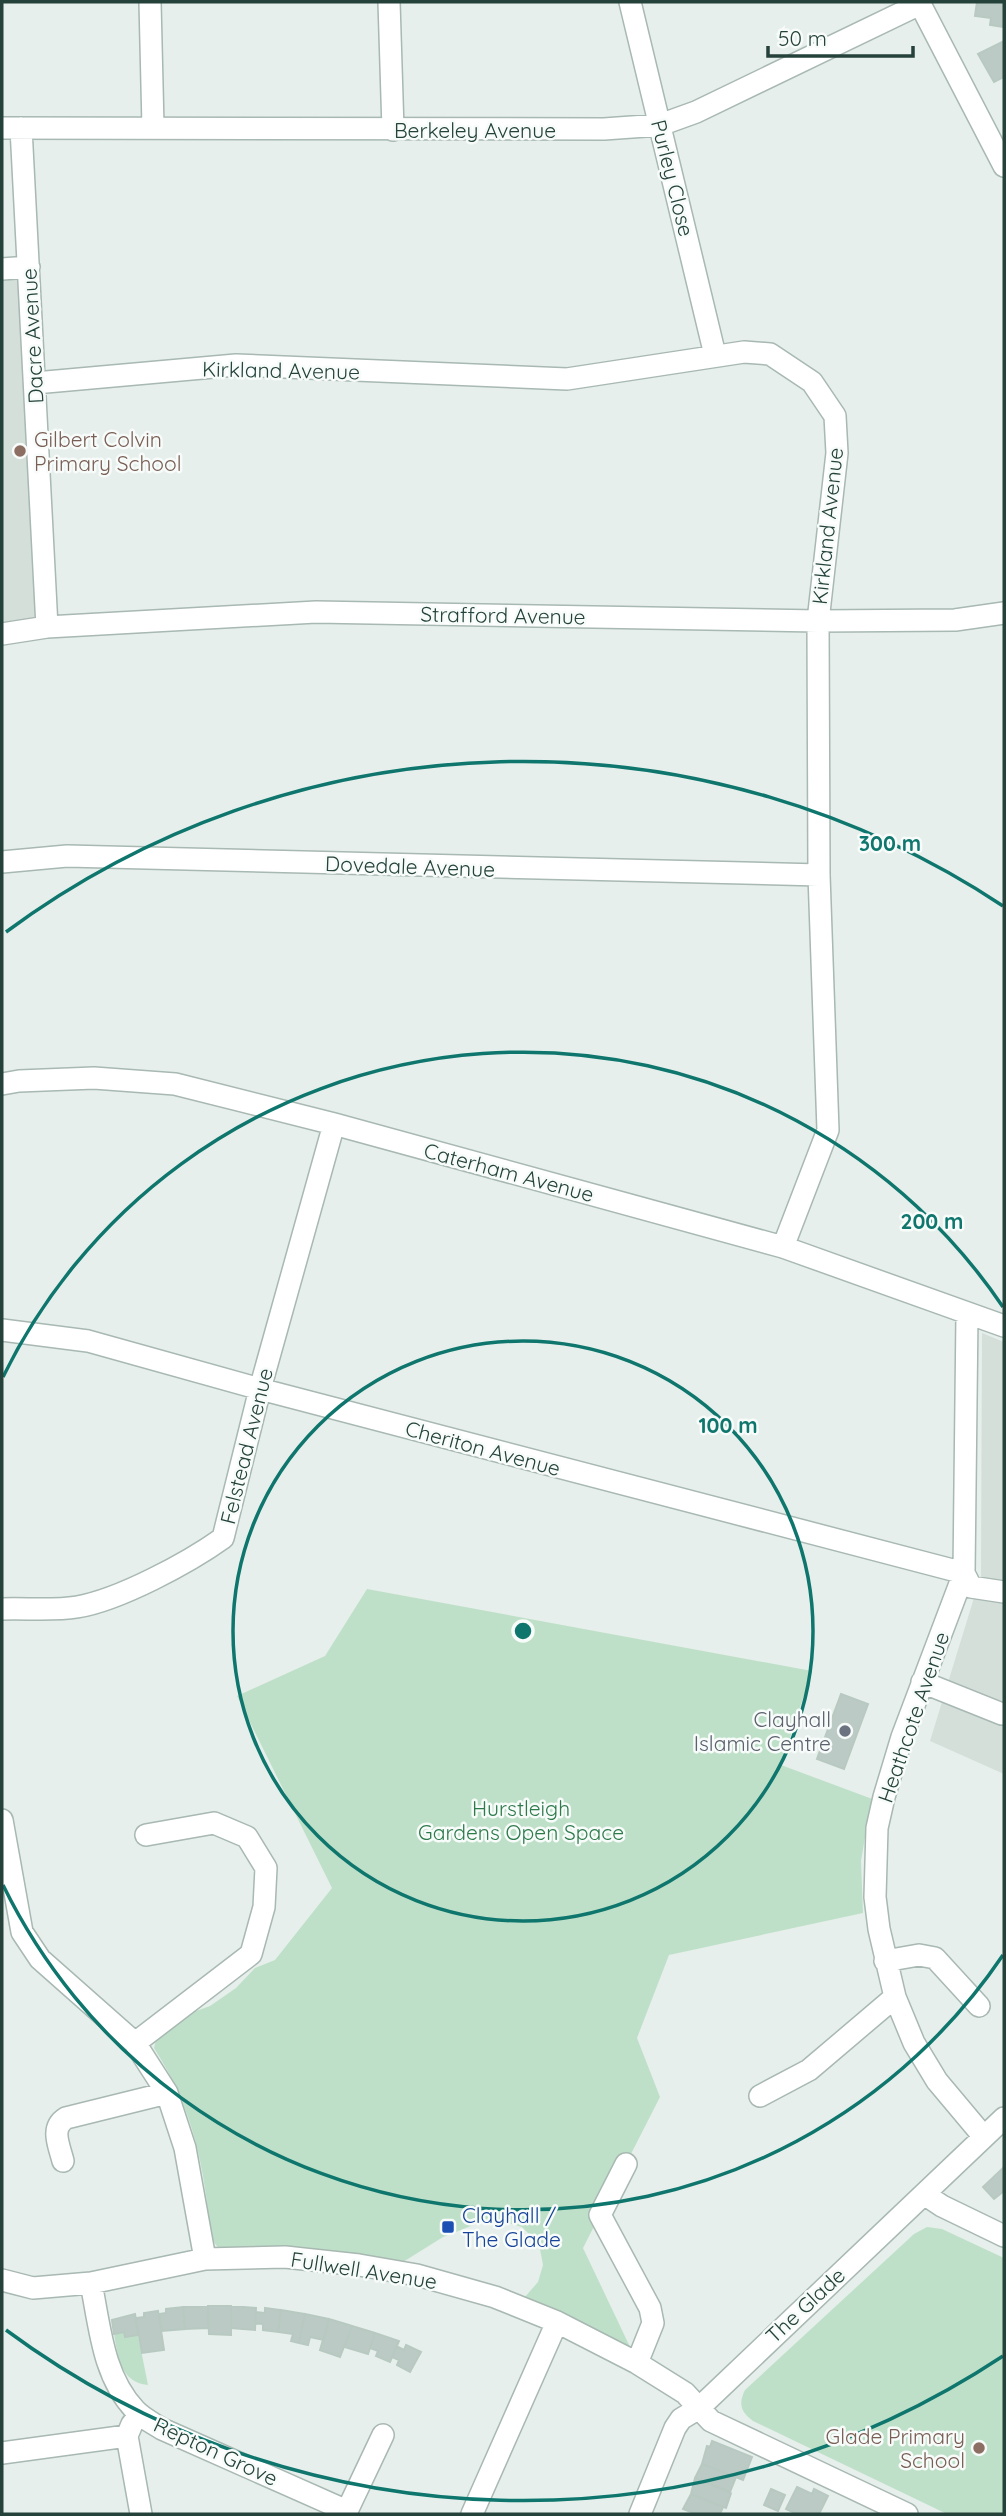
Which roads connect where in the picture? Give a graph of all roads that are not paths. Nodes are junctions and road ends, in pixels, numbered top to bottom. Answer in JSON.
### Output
{"nodes":[{"id":1,"x":150,"y":2,"type":"edge"},
{"id":2,"x":389,"y":2,"type":"edge"},
{"id":3,"x":629,"y":2,"type":"edge"},
{"id":4,"x":920,"y":3,"type":"edge"},
{"id":5,"x":660,"y":125,"type":"junction"},
{"id":6,"x":153,"y":127,"type":"junction"},
{"id":7,"x":12,"y":128,"type":"edge"},
{"id":8,"x":393,"y":130,"type":"junction"},
{"id":9,"x":1004,"y":166,"type":"edge"},
{"id":10,"x":29,"y":267,"type":"junction"},
{"id":11,"x":2,"y":270,"type":"edge"},
{"id":12,"x":715,"y":355,"type":"junction"},
{"id":13,"x":35,"y":383,"type":"junction"},
{"id":14,"x":1004,"y":613,"type":"edge"},
{"id":15,"x":818,"y":621,"type":"junction"},
{"id":16,"x":47,"y":627,"type":"junction"},
{"id":17,"x":2,"y":634,"type":"edge"},
{"id":18,"x":2,"y":862,"type":"edge"},
{"id":19,"x":819,"y":876,"type":"junction"},
{"id":20,"x":2,"y":1084,"type":"edge"},
{"id":21,"x":334,"y":1124,"type":"junction"},
{"id":22,"x":783,"y":1247,"type":"junction"},
{"id":23,"x":967,"y":1314,"type":"junction"},
{"id":24,"x":1004,"y":1326,"type":"edge"},
{"id":25,"x":2,"y":1330,"type":"edge"},
{"id":26,"x":260,"y":1389,"type":"junction"},
{"id":27,"x":964,"y":1573,"type":"junction"},
{"id":28,"x":1004,"y":1592,"type":"edge"},
{"id":29,"x":2,"y":1609,"type":"edge"},
{"id":30,"x":922,"y":1682,"type":"junction"},
{"id":31,"x":1002,"y":1714,"type":"dead end"},
{"id":32,"x":2,"y":1827,"type":"edge"},
{"id":33,"x":146,"y":1835,"type":"dead end"},
{"id":34,"x":12,"y":1934,"type":"edge"},
{"id":35,"x":886,"y":1961,"type":"junction"},
{"id":36,"x":895,"y":1997,"type":"junction"},
{"id":37,"x":979,"y":2006,"type":"dead end"},
{"id":38,"x":135,"y":2043,"type":"junction"},
{"id":39,"x":167,"y":2093,"type":"junction"},
{"id":40,"x":760,"y":2096,"type":"dead end"},
{"id":41,"x":1004,"y":2118,"type":"edge"},
{"id":42,"x":984,"y":2137,"type":"junction"},
{"id":43,"x":63,"y":2161,"type":"dead end"},
{"id":44,"x":626,"y":2164,"type":"dead end"},
{"id":45,"x":925,"y":2193,"type":"junction"},
{"id":46,"x":1004,"y":2236,"type":"edge"},
{"id":47,"x":205,"y":2259,"type":"junction"},
{"id":48,"x":2,"y":2280,"type":"edge"},
{"id":49,"x":91,"y":2283,"type":"junction"},
{"id":50,"x":557,"y":2322,"type":"junction"},
{"id":51,"x":636,"y":2363,"type":"junction"},
{"id":52,"x":699,"y":2408,"type":"junction"},
{"id":53,"x":137,"y":2412,"type":"junction"},
{"id":54,"x":127,"y":2435,"type":"junction"},
{"id":55,"x":383,"y":2435,"type":"dead end"},
{"id":56,"x":2,"y":2453,"type":"edge"},
{"id":57,"x":347,"y":2513,"type":"edge"},
{"id":58,"x":141,"y":2514,"type":"edge"},
{"id":59,"x":472,"y":2514,"type":"edge"},
{"id":60,"x":640,"y":2514,"type":"edge"},
{"id":61,"x":907,"y":2514,"type":"edge"}],
"edges":[{"from":1,"to":6,"type":"street"},
{"from":2,"to":8,"type":"street"},
{"from":3,"to":5,"type":"street","name":"Purley Close"},
{"from":4,"to":5,"type":"street","name":"Berkeley Avenue"},
{"from":4,"to":9,"type":"street"},
{"from":5,"to":8,"type":"street","name":"Berkeley Avenue"},
{"from":5,"to":12,"type":"street","name":"Purley Close"},
{"from":6,"to":7,"type":"street","name":"Berkeley Avenue"},
{"from":6,"to":8,"type":"street","name":"Berkeley Avenue"},
{"from":7,"to":10,"type":"street","name":"Dacre Avenue"},
{"from":10,"to":11,"type":"street"},
{"from":10,"to":13,"type":"street","name":"Dacre Avenue"},
{"from":12,"to":13,"type":"street","name":"Kirkland Avenue"},
{"from":12,"to":15,"type":"street","name":"Kirkland Avenue"},
{"from":13,"to":16,"type":"street","name":"Dacre Avenue"},
{"from":14,"to":15,"type":"street","name":"Strafford Avenue"},
{"from":15,"to":16,"type":"street","name":"Strafford Avenue"},
{"from":15,"to":19,"type":"street","name":"Kirkland Avenue"},
{"from":16,"to":17,"type":"street","name":"Strafford Avenue"},
{"from":18,"to":19,"type":"street","name":"Dovedale Avenue"},
{"from":19,"to":22,"type":"street","name":"Kirkland Avenue"},
{"from":20,"to":21,"type":"street","name":"Caterham Avenue"},
{"from":21,"to":22,"type":"street","name":"Caterham Avenue"},
{"from":21,"to":26,"type":"street","name":"Felstead Avenue"},
{"from":22,"to":23,"type":"street","name":"Caterham Avenue"},
{"from":23,"to":24,"type":"street","name":"Caterham Avenue"},
{"from":23,"to":27,"type":"street","name":"Heathcote Avenue"},
{"from":25,"to":26,"type":"street","name":"Cheriton Avenue"},
{"from":26,"to":27,"type":"street","name":"Cheriton Avenue"},
{"from":26,"to":29,"type":"street","name":"Felstead Avenue"},
{"from":27,"to":28,"type":"street","name":"Cheriton Avenue"},
{"from":27,"to":30,"type":"street","name":"Heathcote Avenue"},
{"from":30,"to":31,"type":"street"},
{"from":30,"to":35,"type":"street","name":"Heathcote Avenue"},
{"from":32,"to":34,"type":"street"},
{"from":33,"to":38,"type":"street"},
{"from":34,"to":38,"type":"street"},
{"from":35,"to":36,"type":"street","name":"Heathcote Avenue"},
{"from":35,"to":37,"type":"street"},
{"from":36,"to":40,"type":"street"},
{"from":36,"to":42,"type":"street","name":"Heathcote Avenue"},
{"from":38,"to":39,"type":"street"},
{"from":39,"to":43,"type":"street"},
{"from":39,"to":47,"type":"street"},
{"from":41,"to":42,"type":"street","name":"The Glade"},
{"from":42,"to":45,"type":"street","name":"The Glade"},
{"from":44,"to":51,"type":"street"},
{"from":45,"to":46,"type":"street"},
{"from":45,"to":52,"type":"street","name":"The Glade"},
{"from":47,"to":49,"type":"street","name":"Fullwell Avenue"},
{"from":47,"to":50,"type":"street","name":"Fullwell Avenue"},
{"from":48,"to":49,"type":"street","name":"Fullwell Avenue"},
{"from":49,"to":53,"type":"street","name":"Repton Grove"},
{"from":50,"to":51,"type":"street","name":"Fullwell Avenue"},
{"from":50,"to":59,"type":"street"},
{"from":51,"to":52,"type":"street","name":"Fullwell Avenue"},
{"from":52,"to":60,"type":"street","name":"The Glade"},
{"from":52,"to":61,"type":"street","name":"Fullwell Avenue"},
{"from":53,"to":54,"type":"street"},
{"from":53,"to":57,"type":"street","name":"Repton Grove"},
{"from":54,"to":56,"type":"street"},
{"from":54,"to":58,"type":"street"},
{"from":55,"to":57,"type":"street"}]}
